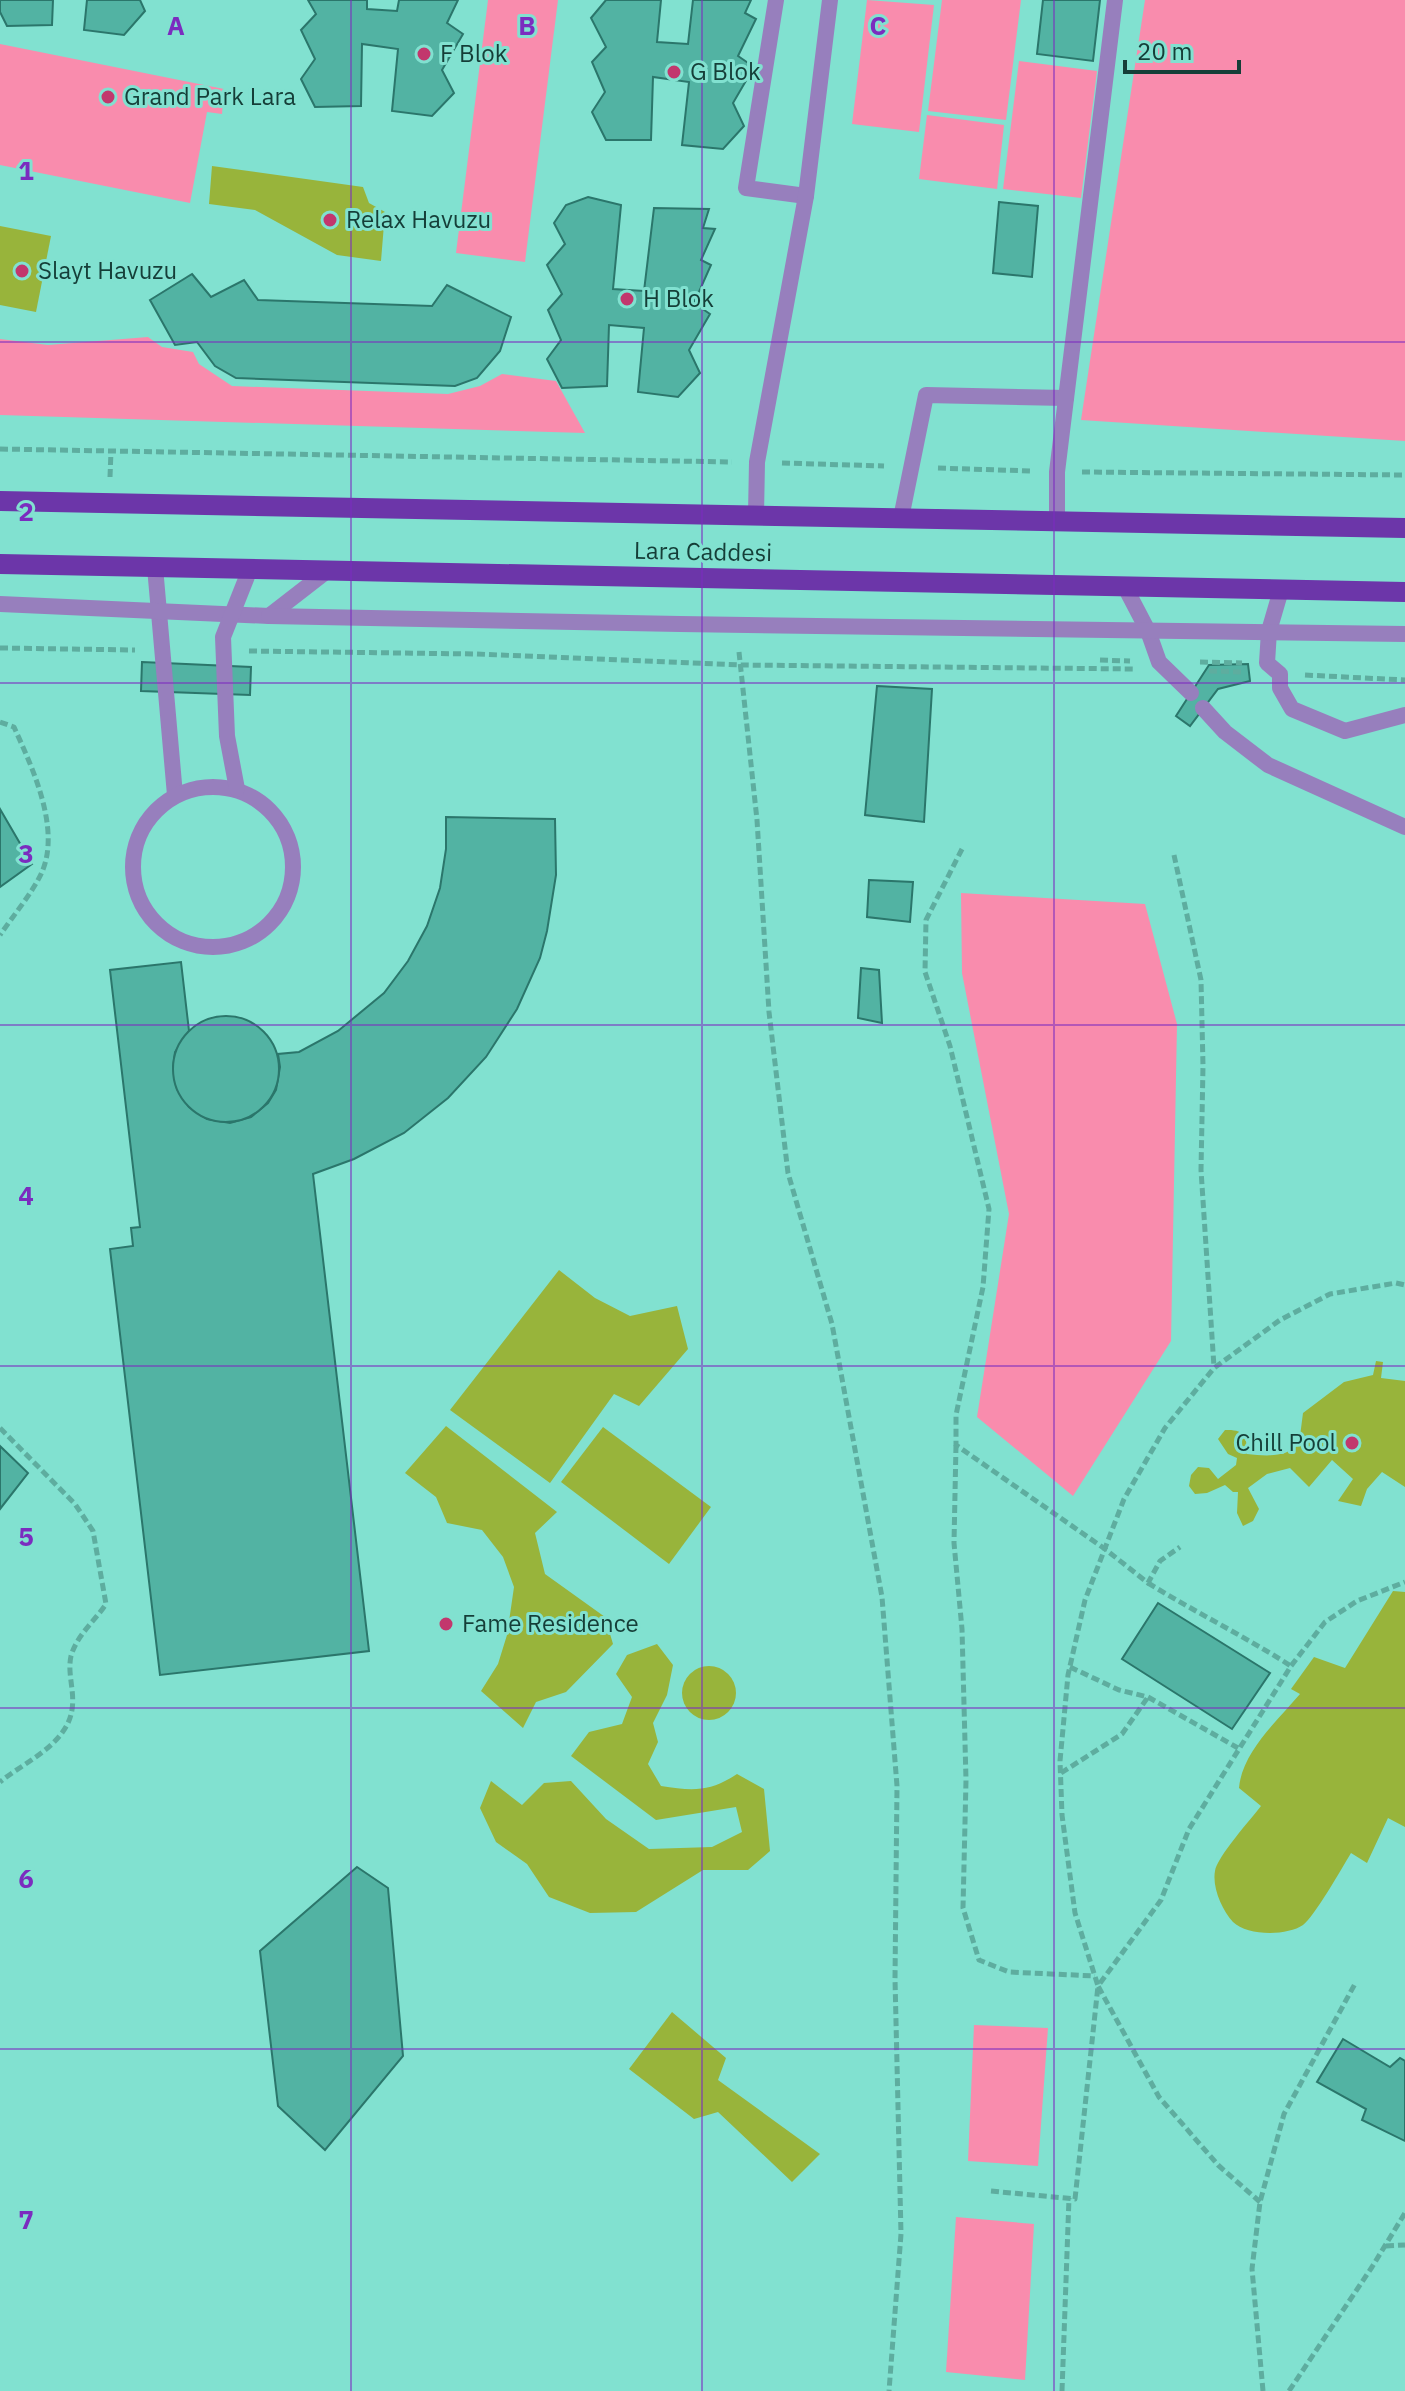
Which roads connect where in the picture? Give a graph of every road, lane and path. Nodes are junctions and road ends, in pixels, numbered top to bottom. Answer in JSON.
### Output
{"nodes":[{"id":1,"x":776,"y":0,"type":"edge"},
{"id":2,"x":830,"y":0,"type":"edge"},
{"id":3,"x":1115,"y":0,"type":"edge"},
{"id":4,"x":806,"y":196,"type":"junction"},
{"id":5,"x":1066,"y":398,"type":"junction"},
{"id":6,"x":0,"y":449,"type":"edge"},
{"id":7,"x":757,"y":462,"type":"junction"},
{"id":8,"x":913,"y":467,"type":"junction"},
{"id":9,"x":1057,"y":472,"type":"junction"},
{"id":10,"x":1405,"y":475,"type":"edge"},
{"id":11,"x":0,"y":501,"type":"edge"},
{"id":12,"x":756,"y":515,"type":"junction"},
{"id":13,"x":901,"y":518,"type":"junction"},
{"id":14,"x":1057,"y":521,"type":"junction"},
{"id":15,"x":1405,"y":528,"type":"edge"},
{"id":16,"x":0,"y":564,"type":"edge"},
{"id":17,"x":155,"y":567,"type":"junction"},
{"id":18,"x":250,"y":569,"type":"junction"},
{"id":19,"x":327,"y":571,"type":"junction"},
{"id":20,"x":1125,"y":587,"type":"junction"},
{"id":21,"x":1281,"y":590,"type":"junction"},
{"id":22,"x":1405,"y":592,"type":"edge"},
{"id":23,"x":0,"y":604,"type":"edge"},
{"id":24,"x":158,"y":611,"type":"junction"},
{"id":25,"x":230,"y":614,"type":"junction"},
{"id":26,"x":269,"y":616,"type":"junction"},
{"id":27,"x":739,"y":625,"type":"junction"},
{"id":28,"x":1148,"y":631,"type":"junction"},
{"id":29,"x":1269,"y":631,"type":"junction"},
{"id":30,"x":1405,"y":634,"type":"edge"},
{"id":31,"x":0,"y":648,"type":"edge"},
{"id":32,"x":163,"y":650,"type":"junction"},
{"id":33,"x":224,"y":651,"type":"junction"},
{"id":34,"x":740,"y":665,"type":"junction"},
{"id":35,"x":1163,"y":669,"type":"junction"},
{"id":36,"x":1280,"y":674,"type":"junction"},
{"id":37,"x":1405,"y":680,"type":"edge"},
{"id":38,"x":1191,"y":693,"type":"dead end"},
{"id":39,"x":1203,"y":708,"type":"dead end"},
{"id":40,"x":1405,"y":715,"type":"edge"},
{"id":41,"x":0,"y":722,"type":"edge"},
{"id":42,"x":237,"y":789,"type":"junction"},
{"id":43,"x":175,"y":795,"type":"junction"},
{"id":44,"x":1405,"y":827,"type":"edge"},
{"id":45,"x":962,"y":849,"type":"dead end"},
{"id":46,"x":1174,"y":855,"type":"dead end"},
{"id":47,"x":0,"y":935,"type":"edge"},
{"id":48,"x":1405,"y":1285,"type":"edge"},
{"id":49,"x":1214,"y":1368,"type":"junction"},
{"id":50,"x":0,"y":1428,"type":"edge"},
{"id":51,"x":956,"y":1445,"type":"junction"},
{"id":52,"x":1180,"y":1547,"type":"dead end"},
{"id":53,"x":1105,"y":1549,"type":"junction"},
{"id":54,"x":1405,"y":1582,"type":"edge"},
{"id":55,"x":1148,"y":1583,"type":"junction"},
{"id":56,"x":1291,"y":1666,"type":"junction"},
{"id":57,"x":1070,"y":1667,"type":"junction"},
{"id":58,"x":1148,"y":1697,"type":"junction"},
{"id":59,"x":1238,"y":1748,"type":"junction"},
{"id":60,"x":1061,"y":1773,"type":"junction"},
{"id":61,"x":0,"y":1782,"type":"edge"},
{"id":62,"x":1095,"y":1976,"type":"junction"},
{"id":63,"x":1356,"y":1982,"type":"dead end"},
{"id":64,"x":1098,"y":1986,"type":"junction"},
{"id":65,"x":991,"y":2191,"type":"dead end"},
{"id":66,"x":1069,"y":2198,"type":"junction"},
{"id":67,"x":1260,"y":2202,"type":"junction"},
{"id":68,"x":1405,"y":2213,"type":"edge"},
{"id":69,"x":1405,"y":2245,"type":"edge"},
{"id":70,"x":1385,"y":2246,"type":"junction"},
{"id":71,"x":889,"y":2391,"type":"edge"},
{"id":72,"x":1062,"y":2391,"type":"edge"},
{"id":73,"x":1263,"y":2391,"type":"edge"},
{"id":74,"x":1289,"y":2391,"type":"edge"}],
"edges":[{"from":1,"to":4,"type":"street"},
{"from":2,"to":4,"type":"street"},
{"from":3,"to":5,"type":"street"},
{"from":4,"to":7,"type":"street"},
{"from":5,"to":8,"type":"street"},
{"from":5,"to":9,"type":"street"},
{"from":6,"to":7,"type":"path"},
{"from":7,"to":8,"type":"path"},
{"from":7,"to":12,"type":"street"},
{"from":8,"to":9,"type":"path"},
{"from":8,"to":13,"type":"street"},
{"from":9,"to":10,"type":"path"},
{"from":9,"to":14,"type":"street"},
{"from":11,"to":12,"type":"main road","name":"Lara Caddesi"},
{"from":12,"to":13,"type":"main road","name":"Lara Caddesi"},
{"from":13,"to":14,"type":"main road","name":"Lara Caddesi"},
{"from":14,"to":15,"type":"main road","name":"Lara Caddesi"},
{"from":16,"to":17,"type":"main road","name":"Lara Caddesi"},
{"from":17,"to":18,"type":"main road","name":"Lara Caddesi"},
{"from":17,"to":24,"type":"street"},
{"from":18,"to":19,"type":"main road","name":"Lara Caddesi"},
{"from":18,"to":25,"type":"street"},
{"from":19,"to":20,"type":"main road","name":"Lara Caddesi"},
{"from":19,"to":26,"type":"street"},
{"from":20,"to":21,"type":"main road","name":"Lara Caddesi"},
{"from":20,"to":28,"type":"street"},
{"from":21,"to":22,"type":"main road","name":"Lara Caddesi"},
{"from":21,"to":29,"type":"street"},
{"from":23,"to":24,"type":"street"},
{"from":24,"to":25,"type":"street"},
{"from":24,"to":32,"type":"street"},
{"from":25,"to":26,"type":"street"},
{"from":25,"to":33,"type":"street"},
{"from":26,"to":27,"type":"street"},
{"from":27,"to":28,"type":"street"},
{"from":27,"to":34,"type":"path"},
{"from":28,"to":29,"type":"street"},
{"from":28,"to":35,"type":"street"},
{"from":29,"to":30,"type":"street"},
{"from":29,"to":36,"type":"street"},
{"from":31,"to":32,"type":"path"},
{"from":32,"to":43,"type":"street"},
{"from":33,"to":34,"type":"path"},
{"from":33,"to":42,"type":"street"},
{"from":34,"to":35,"type":"path"},
{"from":34,"to":71,"type":"path"},
{"from":35,"to":36,"type":"path"},
{"from":35,"to":38,"type":"street"},
{"from":36,"to":37,"type":"path"},
{"from":36,"to":40,"type":"street"},
{"from":39,"to":44,"type":"street"},
{"from":41,"to":47,"type":"path"},
{"from":42,"to":43,"type":"street"},
{"from":42,"to":43,"type":"street"},
{"from":45,"to":51,"type":"path"},
{"from":46,"to":49,"type":"path"},
{"from":48,"to":49,"type":"path"},
{"from":49,"to":53,"type":"path"},
{"from":50,"to":61,"type":"path"},
{"from":51,"to":53,"type":"path"},
{"from":51,"to":62,"type":"path"},
{"from":52,"to":55,"type":"path"},
{"from":53,"to":55,"type":"path"},
{"from":53,"to":57,"type":"path"},
{"from":54,"to":56,"type":"path"},
{"from":55,"to":56,"type":"path"},
{"from":56,"to":59,"type":"path"},
{"from":57,"to":58,"type":"path"},
{"from":57,"to":60,"type":"path"},
{"from":58,"to":59,"type":"path"},
{"from":58,"to":60,"type":"path"},
{"from":59,"to":64,"type":"path"},
{"from":60,"to":62,"type":"path"},
{"from":62,"to":64,"type":"path"},
{"from":63,"to":67,"type":"path"},
{"from":64,"to":66,"type":"path"},
{"from":64,"to":67,"type":"path"},
{"from":65,"to":66,"type":"path"},
{"from":66,"to":72,"type":"path"},
{"from":67,"to":73,"type":"path"},
{"from":68,"to":70,"type":"path"},
{"from":69,"to":70,"type":"path"},
{"from":70,"to":74,"type":"path"}]}
